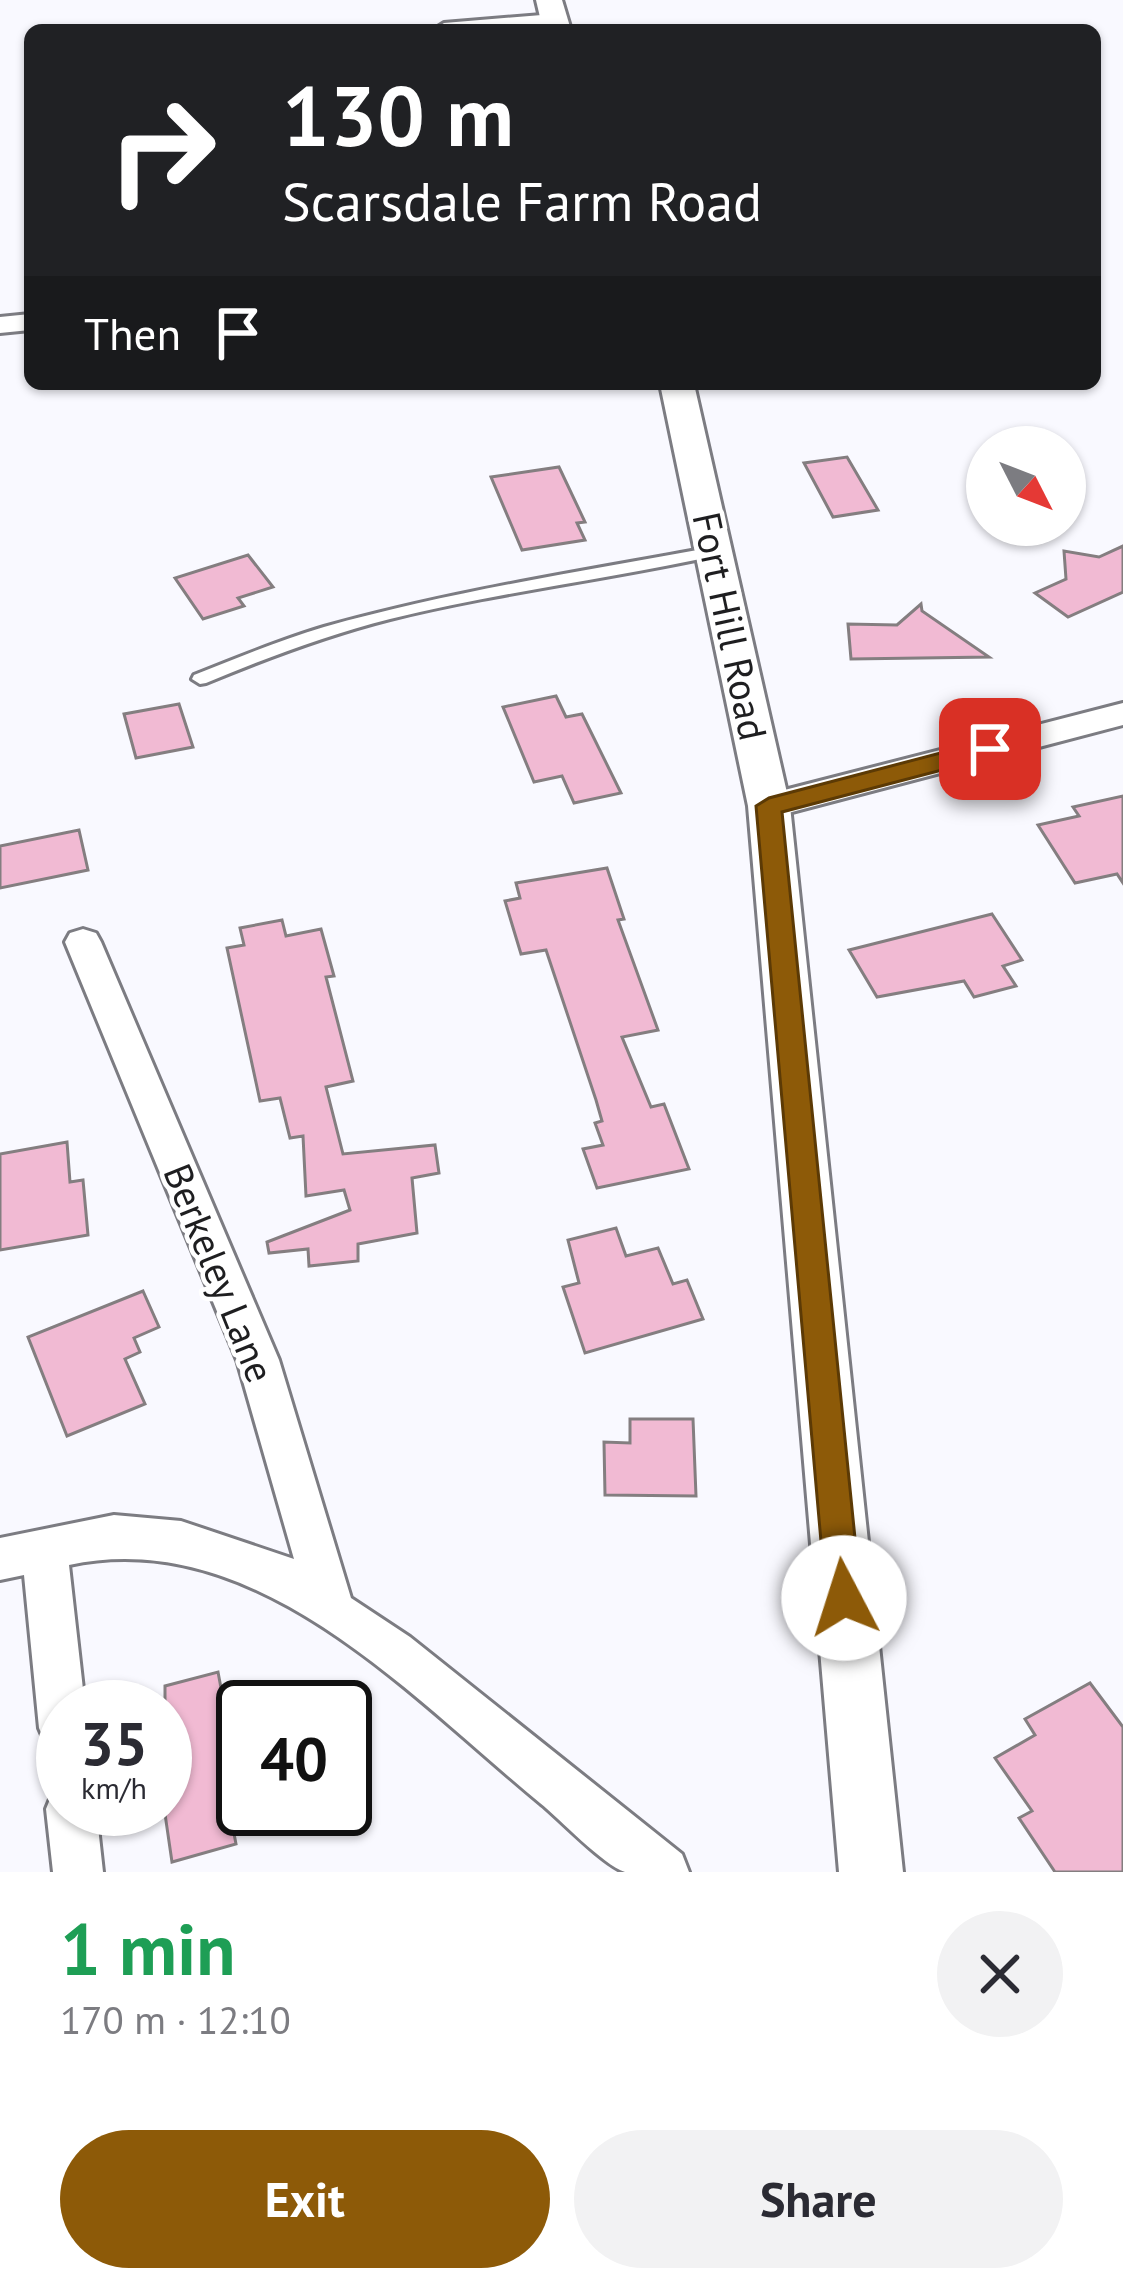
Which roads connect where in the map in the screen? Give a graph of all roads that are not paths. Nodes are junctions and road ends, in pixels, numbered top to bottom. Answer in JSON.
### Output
{"nodes":[{"id":1,"x":554,"y":17,"type":"edge"},
{"id":2,"x":495,"y":24,"type":"edge"},
{"id":3,"x":678,"y":390,"type":"edge"},
{"id":4,"x":713,"y":552,"type":"junction"},
{"id":5,"x":200,"y":680,"type":"dead end"},
{"id":6,"x":1123,"y":714,"type":"edge"},
{"id":7,"x":769,"y":806,"type":"junction"},
{"id":8,"x":83,"y":943,"type":"dead end"},
{"id":9,"x":22,"y":1552,"type":"edge"},
{"id":10,"x":332,"y":1612,"type":"junction"},
{"id":11,"x":52,"y":1680,"type":"edge"},
{"id":12,"x":74,"y":1836,"type":"edge"},
{"id":13,"x":78,"y":1872,"type":"edge"},
{"id":14,"x":664,"y":1872,"type":"edge"},
{"id":15,"x":872,"y":1872,"type":"edge"}],
"edges":[{"from":1,"to":2,"type":"street"},
{"from":3,"to":4,"type":"street","name":"Fort Hill Road"},
{"from":4,"to":5,"type":"lane"},
{"from":4,"to":7,"type":"street","name":"Fort Hill Road"},
{"from":6,"to":7,"type":"street"},
{"from":7,"to":15,"type":"street","name":"Fort Hill Road"},
{"from":8,"to":10,"type":"street","name":"Berkeley Lane"},
{"from":9,"to":10,"type":"street"},
{"from":9,"to":11,"type":"street"},
{"from":10,"to":14,"type":"street"},
{"from":12,"to":13,"type":"street"}]}
